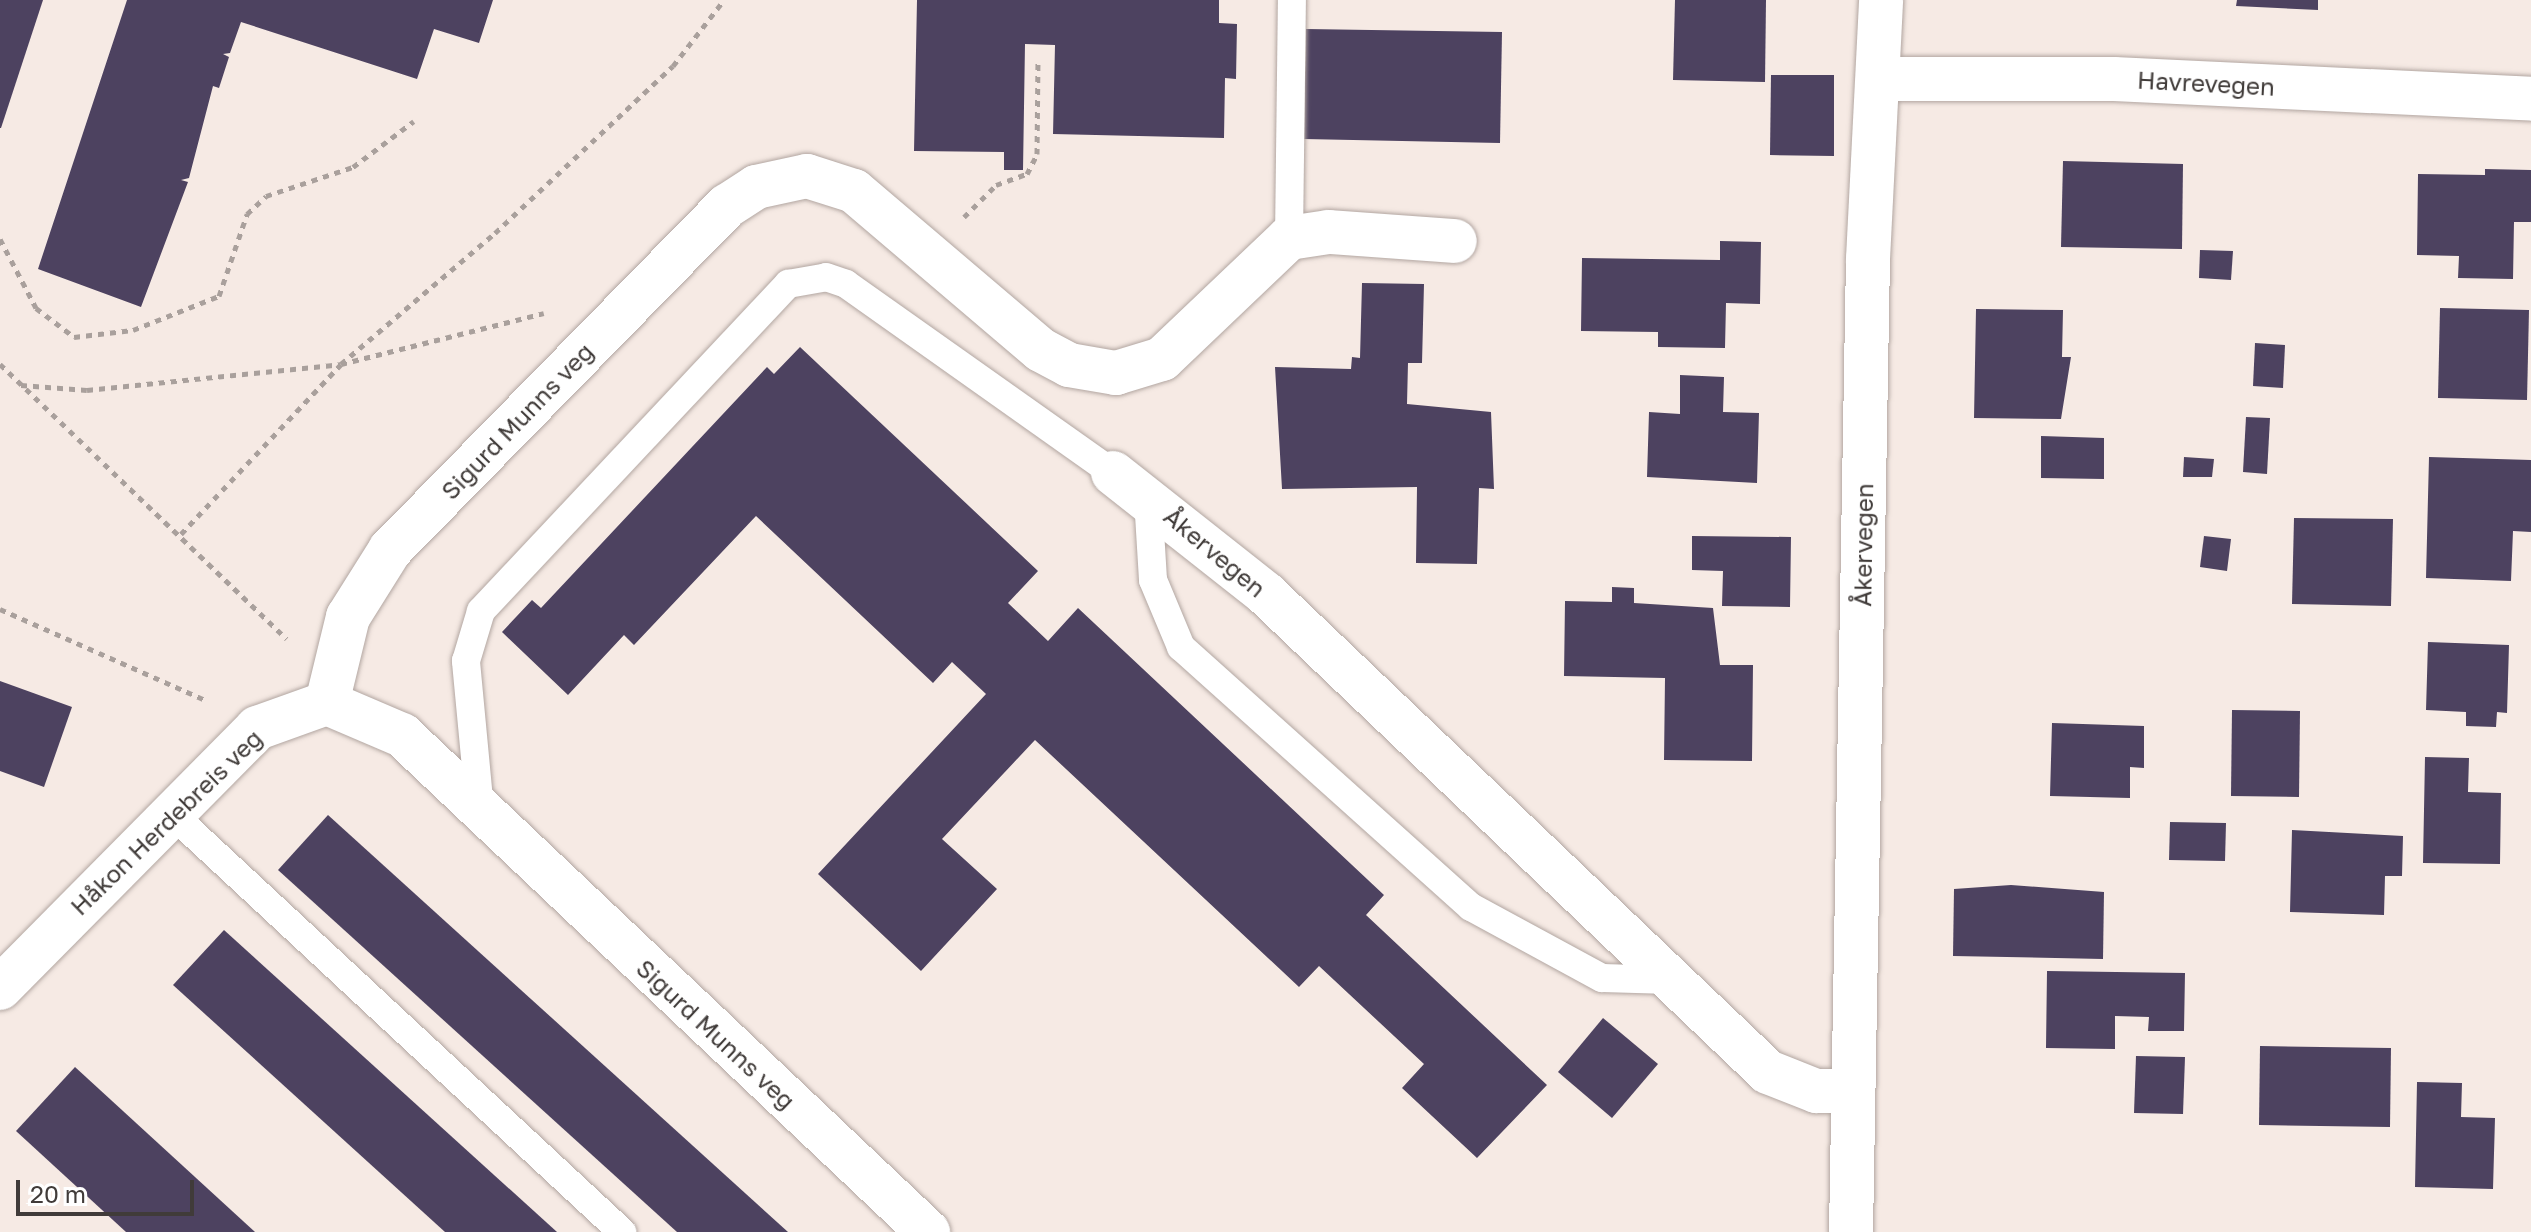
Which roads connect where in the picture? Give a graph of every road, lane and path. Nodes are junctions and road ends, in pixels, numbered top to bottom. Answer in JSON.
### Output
{"nodes":[{"id":1,"x":724,"y":0,"type":"edge"},
{"id":2,"x":1292,"y":0,"type":"edge"},
{"id":3,"x":1881,"y":0,"type":"edge"},
{"id":4,"x":1038,"y":60,"type":"dead end"},
{"id":5,"x":1882,"y":79,"type":"junction"},
{"id":6,"x":2531,"y":99,"type":"edge"},
{"id":7,"x":414,"y":121,"type":"dead end"},
{"id":8,"x":1289,"y":238,"type":"junction"},
{"id":9,"x":0,"y":239,"type":"edge"},
{"id":10,"x":1455,"y":241,"type":"dead end"},
{"id":11,"x":932,"y":255,"type":"junction"},
{"id":12,"x":555,"y":310,"type":"dead end"},
{"id":13,"x":0,"y":364,"type":"edge"},
{"id":14,"x":341,"y":364,"type":"junction"},
{"id":15,"x":21,"y":385,"type":"junction"},
{"id":16,"x":1113,"y":473,"type":"joint"},
{"id":17,"x":1148,"y":498,"type":"junction"},
{"id":18,"x":181,"y":534,"type":"junction"},
{"id":19,"x":0,"y":609,"type":"edge"},
{"id":20,"x":327,"y":703,"type":"junction"},
{"id":21,"x":257,"y":728,"type":"junction"},
{"id":22,"x":480,"y":812,"type":"junction"},
{"id":23,"x":171,"y":813,"type":"junction"},
{"id":24,"x":7,"y":969,"type":"edge"},
{"id":25,"x":1670,"y":980,"type":"junction"},
{"id":26,"x":1853,"y":1091,"type":"junction"},
{"id":27,"x":622,"y":1232,"type":"edge"},
{"id":28,"x":928,"y":1232,"type":"edge"},
{"id":29,"x":1851,"y":1232,"type":"edge"}],
"edges":[{"from":1,"to":14,"type":"path"},
{"from":2,"to":8,"type":"lane"},
{"from":3,"to":5,"type":"street","name":"Åkervegen"},
{"from":4,"to":11,"type":"path"},
{"from":5,"to":6,"type":"street","name":"Havrevegen"},
{"from":5,"to":26,"type":"street","name":"Åkervegen"},
{"from":7,"to":9,"type":"path"},
{"from":8,"to":10,"type":"street"},
{"from":8,"to":11,"type":"street","name":"Sigurd Munns veg"},
{"from":11,"to":20,"type":"street","name":"Sigurd Munns veg"},
{"from":12,"to":14,"type":"path"},
{"from":13,"to":15,"type":"path"},
{"from":14,"to":15,"type":"path"},
{"from":14,"to":18,"type":"path"},
{"from":15,"to":18,"type":"path"},
{"from":16,"to":17,"type":"street","name":"Åkervegen"},
{"from":16,"to":22,"type":"lane"},
{"from":17,"to":25,"type":"street","name":"Åkervegen"},
{"from":17,"to":25,"type":"lane"},
{"from":18,"to":20,"type":"path"},
{"from":19,"to":21,"type":"path"},
{"from":20,"to":21,"type":"street","name":"Håkon Herdebreis veg"},
{"from":20,"to":22,"type":"street","name":"Sigurd Munns veg"},
{"from":21,"to":23,"type":"street","name":"Håkon Herdebreis veg"},
{"from":22,"to":28,"type":"street","name":"Sigurd Munns veg"},
{"from":23,"to":24,"type":"street","name":"Håkon Herdebreis veg"},
{"from":23,"to":27,"type":"lane"},
{"from":25,"to":26,"type":"street","name":"Åkervegen"},
{"from":26,"to":29,"type":"street","name":"Åkervegen"}]}
